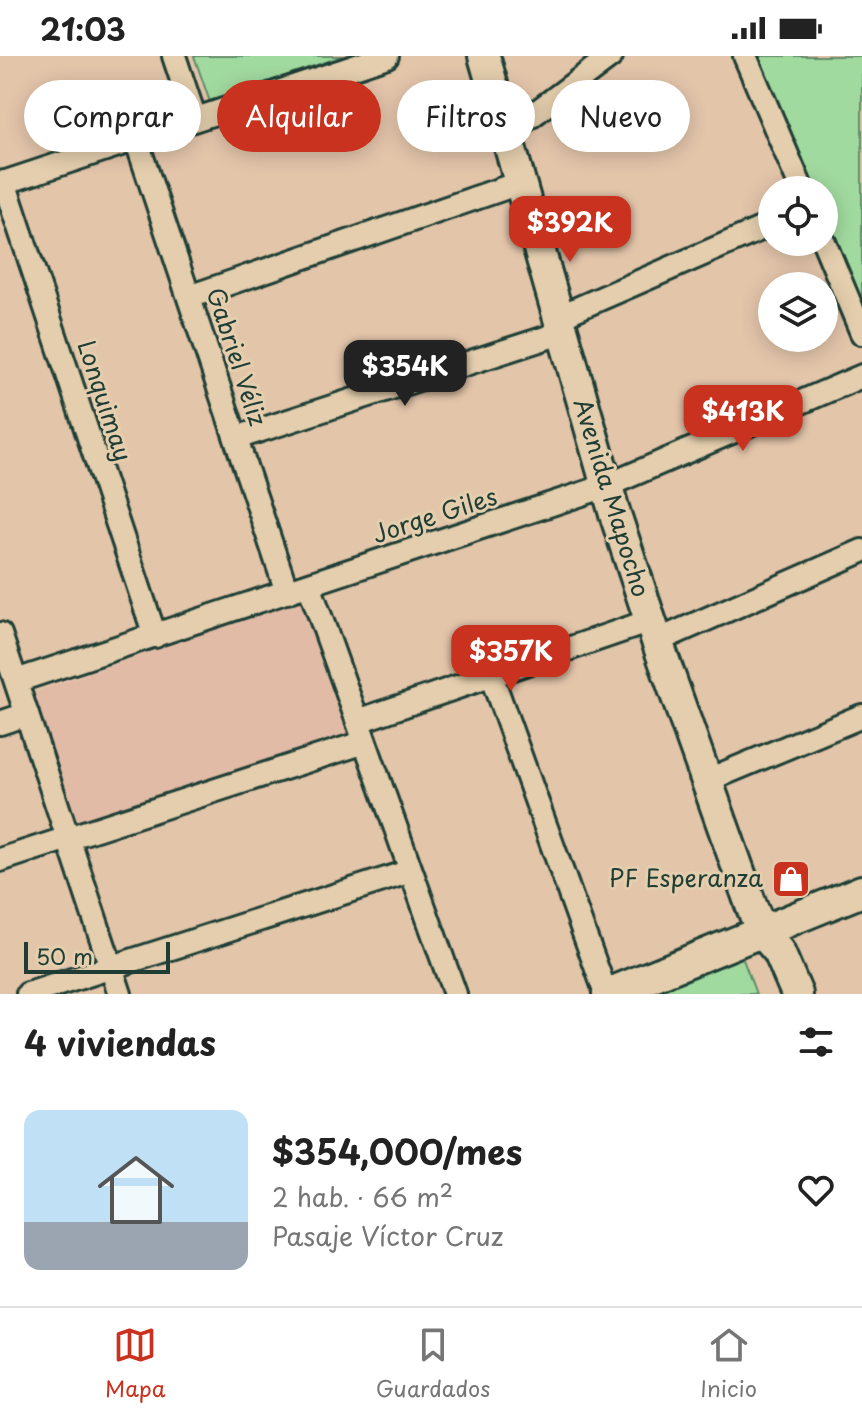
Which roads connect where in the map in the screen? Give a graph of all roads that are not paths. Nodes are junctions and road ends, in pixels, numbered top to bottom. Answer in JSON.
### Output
{"nodes":[{"id":1,"x":174,"y":56,"type":"edge"},
{"id":2,"x":387,"y":56,"type":"edge"},
{"id":3,"x":484,"y":56,"type":"edge"},
{"id":4,"x":611,"y":56,"type":"edge"},
{"id":5,"x":745,"y":56,"type":"edge"},
{"id":6,"x":182,"y":80,"type":"edge"},
{"id":7,"x":491,"y":80,"type":"edge"},
{"id":8,"x":535,"y":113,"type":"edge"},
{"id":9,"x":201,"y":117,"type":"edge"},
{"id":10,"x":96,"y":152,"type":"edge"},
{"id":11,"x":140,"y":152,"type":"edge"},
{"id":12,"x":511,"y":152,"type":"edge"},
{"id":13,"x":796,"y":176,"type":"edge"},
{"id":14,"x":2,"y":183,"type":"edge"},
{"id":15,"x":519,"y":183,"type":"junction"},
{"id":16,"x":758,"y":231,"type":"edge"},
{"id":17,"x":830,"y":256,"type":"edge"},
{"id":18,"x":189,"y":297,"type":"junction"},
{"id":19,"x":559,"y":325,"type":"junction"},
{"id":20,"x":862,"y":333,"type":"edge"},
{"id":21,"x":862,"y":376,"type":"edge"},
{"id":22,"x":236,"y":438,"type":"junction"},
{"id":23,"x":606,"y":486,"type":"junction"},
{"id":24,"x":862,"y":551,"type":"edge"},
{"id":25,"x":309,"y":585,"type":"junction"},
{"id":26,"x":287,"y":592,"type":"junction"},
{"id":27,"x":653,"y":631,"type":"junction"},
{"id":28,"x":0,"y":634,"type":"edge"},
{"id":29,"x":155,"y":636,"type":"junction"},
{"id":30,"x":491,"y":675,"type":"junction"},
{"id":31,"x":16,"y":681,"type":"junction"},
{"id":32,"x":27,"y":714,"type":"junction"},
{"id":33,"x":862,"y":716,"type":"edge"},
{"id":34,"x":0,"y":723,"type":"edge"},
{"id":35,"x":361,"y":732,"type":"junction"},
{"id":36,"x":706,"y":781,"type":"junction"},
{"id":37,"x":68,"y":838,"type":"junction"},
{"id":38,"x":0,"y":860,"type":"edge"},
{"id":39,"x":411,"y":871,"type":"junction"},
{"id":40,"x":862,"y":891,"type":"edge"},
{"id":41,"x":762,"y":932,"type":"junction"},
{"id":42,"x":111,"y":967,"type":"junction"},
{"id":43,"x":28,"y":994,"type":"edge"},
{"id":44,"x":120,"y":994,"type":"edge"},
{"id":45,"x":455,"y":994,"type":"edge"},
{"id":46,"x":607,"y":994,"type":"edge"},
{"id":47,"x":777,"y":994,"type":"edge"},
{"id":48,"x":797,"y":994,"type":"edge"}],
"edges":[{"from":1,"to":6,"type":"street"},
{"from":2,"to":9,"type":"street"},
{"from":3,"to":7,"type":"main road","name":"Avenida Mapocho"},
{"from":4,"to":8,"type":"street"},
{"from":5,"to":13,"type":"street"},
{"from":10,"to":14,"type":"street"},
{"from":11,"to":18,"type":"street","name":"Gabriel Véliz"},
{"from":12,"to":15,"type":"main road","name":"Avenida Mapocho"},
{"from":14,"to":29,"type":"street","name":"Lonquimay"},
{"from":15,"to":18,"type":"street"},
{"from":15,"to":19,"type":"main road","name":"Avenida Mapocho"},
{"from":16,"to":19,"type":"street"},
{"from":17,"to":20,"type":"street"},
{"from":18,"to":22,"type":"street","name":"Gabriel Véliz"},
{"from":19,"to":22,"type":"street"},
{"from":19,"to":23,"type":"main road","name":"Avenida Mapocho"},
{"from":21,"to":23,"type":"street","name":"Jorge Giles"},
{"from":22,"to":26,"type":"street","name":"Gabriel Véliz"},
{"from":23,"to":25,"type":"street","name":"Jorge Giles"},
{"from":23,"to":27,"type":"main road","name":"Avenida Mapocho"},
{"from":24,"to":27,"type":"street"},
{"from":25,"to":26,"type":"street","name":"Jorge Giles"},
{"from":25,"to":35,"type":"street"},
{"from":26,"to":29,"type":"street","name":"Jorge Giles"},
{"from":27,"to":30,"type":"street"},
{"from":27,"to":36,"type":"main road","name":"Avenida Mapocho"},
{"from":28,"to":31,"type":"street"},
{"from":29,"to":31,"type":"street","name":"Jorge Giles"},
{"from":30,"to":35,"type":"street"},
{"from":30,"to":46,"type":"street"},
{"from":31,"to":32,"type":"street"},
{"from":32,"to":34,"type":"street"},
{"from":32,"to":37,"type":"street"},
{"from":33,"to":36,"type":"street"},
{"from":35,"to":37,"type":"street"},
{"from":35,"to":39,"type":"street"},
{"from":36,"to":41,"type":"main road","name":"Avenida Mapocho"},
{"from":37,"to":38,"type":"street"},
{"from":37,"to":42,"type":"street"},
{"from":39,"to":42,"type":"street"},
{"from":39,"to":45,"type":"street"},
{"from":40,"to":41,"type":"main road"},
{"from":41,"to":46,"type":"main road"},
{"from":41,"to":47,"type":"main road","name":"Avenida Mapocho"},
{"from":41,"to":48,"type":"main road","name":"Avenida Mapocho"},
{"from":42,"to":43,"type":"street"},
{"from":42,"to":44,"type":"street"}]}
